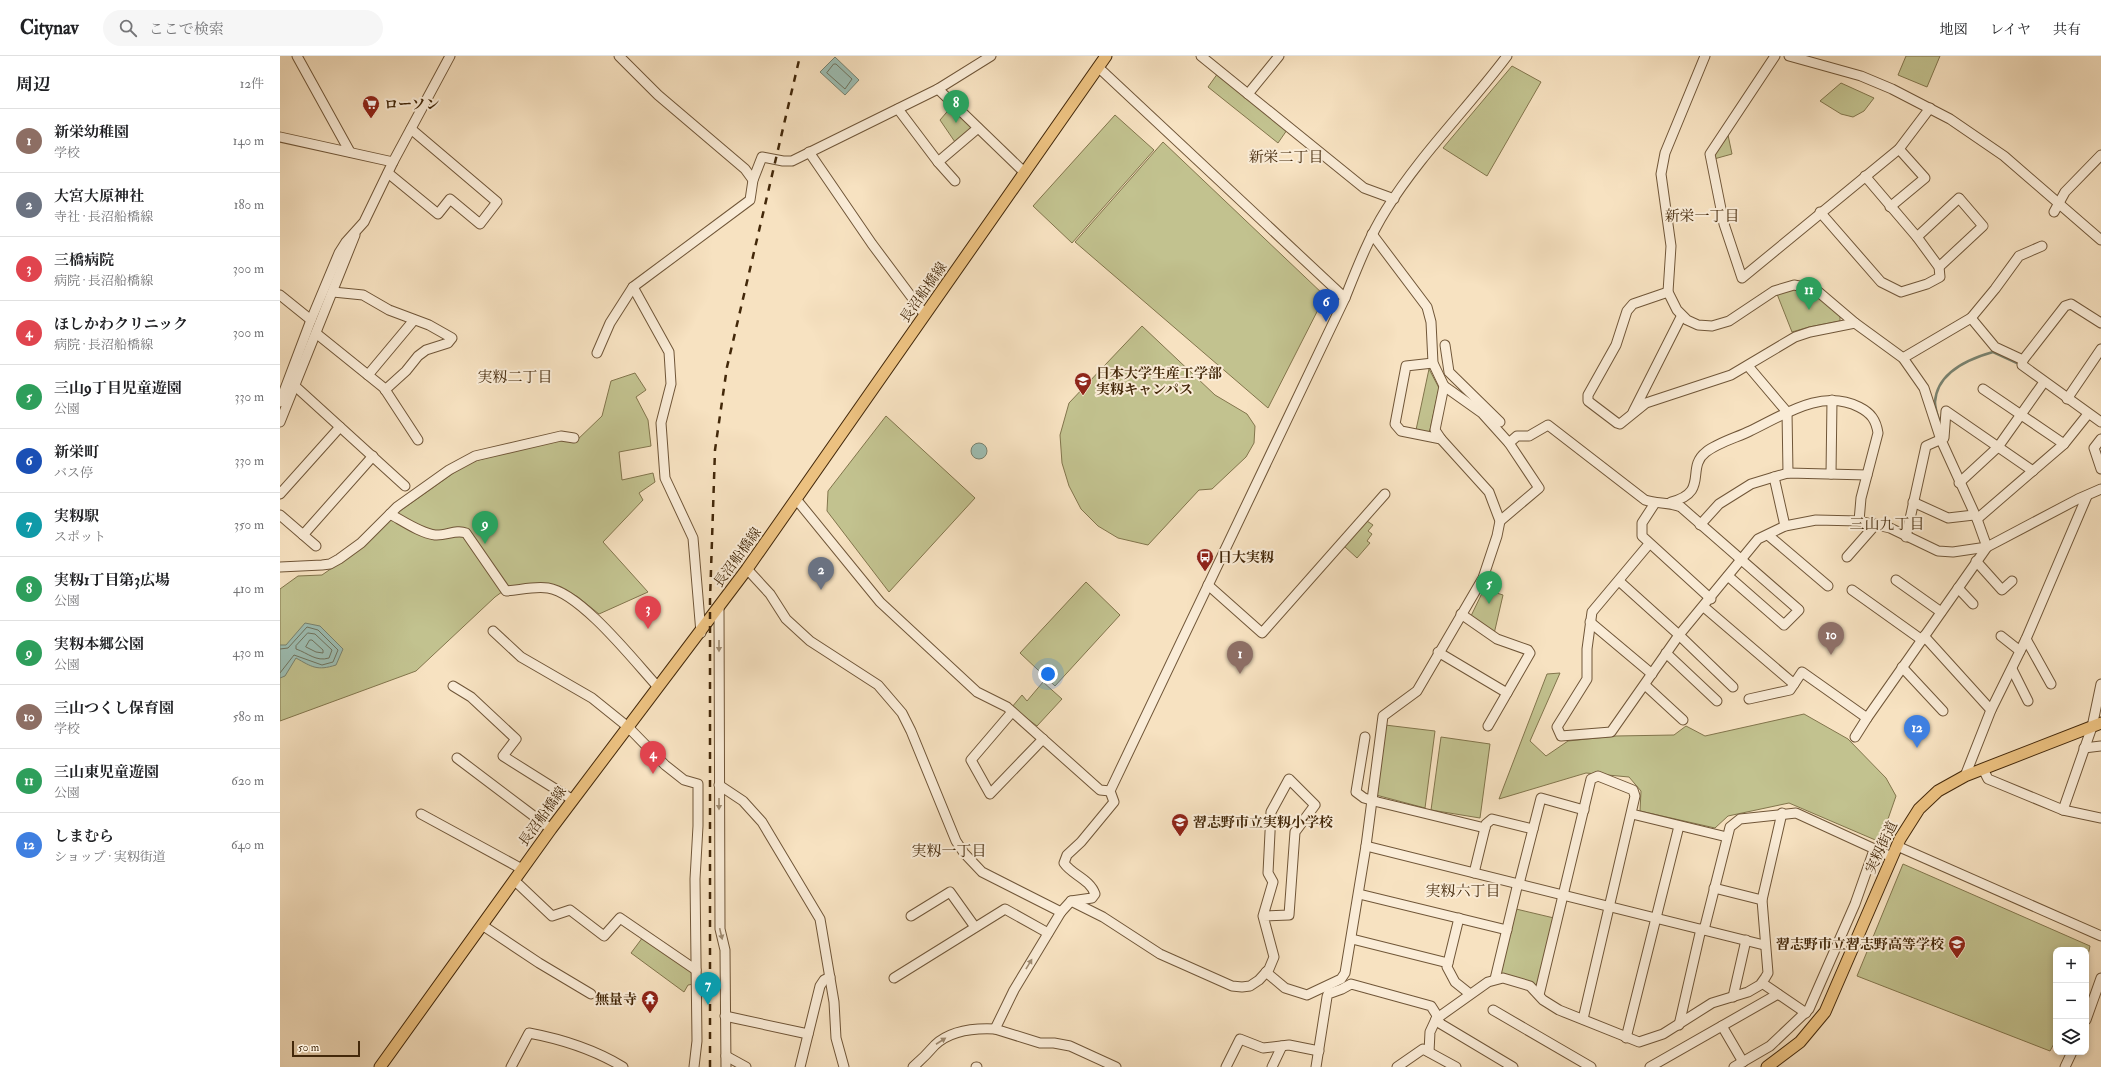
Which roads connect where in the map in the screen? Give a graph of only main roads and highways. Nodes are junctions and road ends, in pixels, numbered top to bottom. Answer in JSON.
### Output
{"nodes":[{"id":1,"x":1106,"y":56,"type":"edge"},
{"id":2,"x":2096,"y":725,"type":"edge"},
{"id":3,"x":380,"y":1067,"type":"edge"},
{"id":4,"x":1767,"y":1067,"type":"edge"}],
"edges":[{"from":1,"to":3,"type":"main road","name":"長沼船橋線"},
{"from":2,"to":4,"type":"main road","name":"実籾街道"}]}
